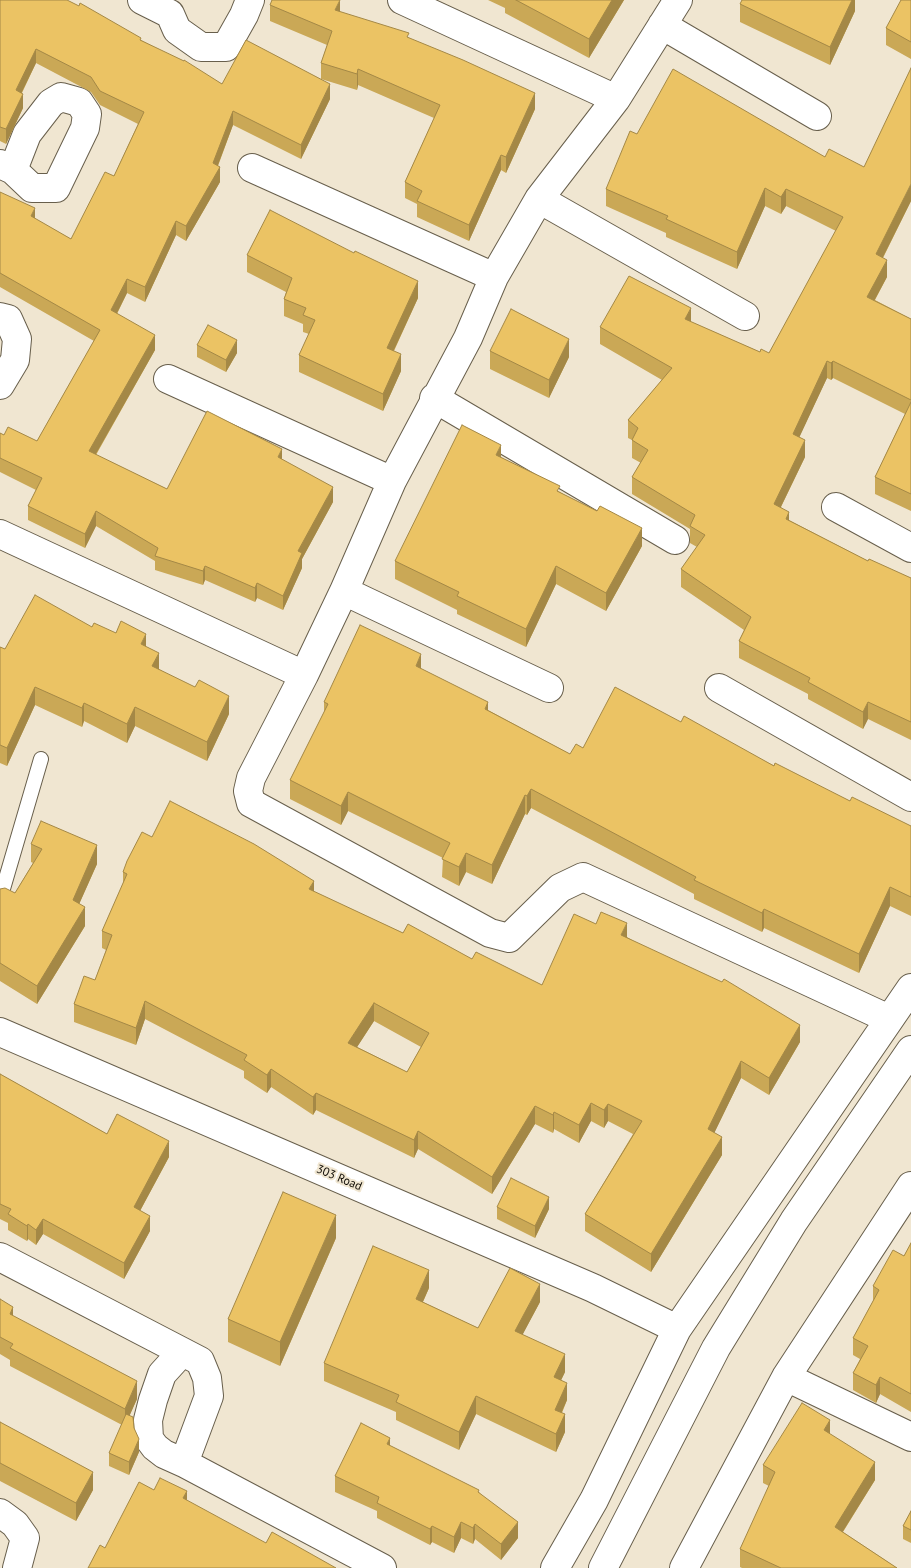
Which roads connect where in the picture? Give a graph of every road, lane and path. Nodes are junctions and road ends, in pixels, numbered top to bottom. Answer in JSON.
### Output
{"nodes":[{"id":1,"x":142,"y":0,"type":"edge"},
{"id":2,"x":250,"y":0,"type":"edge"},
{"id":3,"x":402,"y":0,"type":"edge"},
{"id":4,"x":678,"y":0,"type":"edge"},
{"id":5,"x":175,"y":7,"type":"edge"},
{"id":6,"x":662,"y":25,"type":"junction"},
{"id":7,"x":616,"y":99,"type":"junction"},
{"id":8,"x":817,"y":116,"type":"dead end"},
{"id":9,"x":252,"y":168,"type":"dead end"},
{"id":10,"x":539,"y":199,"type":"junction"},
{"id":11,"x":494,"y":277,"type":"junction"},
{"id":12,"x":745,"y":316,"type":"dead end"},
{"id":13,"x":0,"y":317,"type":"edge"},
{"id":14,"x":168,"y":379,"type":"dead end"},
{"id":15,"x":0,"y":385,"type":"edge"},
{"id":16,"x":434,"y":398,"type":"junction"},
{"id":17,"x":392,"y":481,"type":"junction"},
{"id":18,"x":836,"y":507,"type":"dead end"},
{"id":19,"x":0,"y":534,"type":"edge"},
{"id":20,"x":675,"y":540,"type":"dead end"},
{"id":21,"x":911,"y":548,"type":"edge"},
{"id":22,"x":344,"y":590,"type":"junction"},
{"id":23,"x":304,"y":675,"type":"junction"},
{"id":24,"x":549,"y":688,"type":"dead end"},
{"id":25,"x":719,"y":688,"type":"dead end"},
{"id":26,"x":41,"y":759,"type":"dead end"},
{"id":27,"x":911,"y":797,"type":"edge"},
{"id":28,"x":0,"y":899,"type":"edge"},
{"id":29,"x":911,"y":988,"type":"edge"},
{"id":30,"x":889,"y":1019,"type":"junction"},
{"id":31,"x":0,"y":1032,"type":"edge"},
{"id":32,"x":911,"y":1050,"type":"edge"},
{"id":33,"x":908,"y":1197,"type":"edge"},
{"id":34,"x":0,"y":1257,"type":"edge"},
{"id":35,"x":677,"y":1329,"type":"junction"},
{"id":36,"x":182,"y":1352,"type":"junction"},
{"id":37,"x":786,"y":1377,"type":"junction"},
{"id":38,"x":911,"y":1438,"type":"edge"},
{"id":39,"x":184,"y":1463,"type":"junction"},
{"id":40,"x":0,"y":1513,"type":"edge"},
{"id":41,"x":17,"y":1568,"type":"edge"},
{"id":42,"x":382,"y":1568,"type":"edge"},
{"id":43,"x":555,"y":1568,"type":"edge"},
{"id":44,"x":603,"y":1568,"type":"edge"},
{"id":45,"x":684,"y":1568,"type":"edge"}],
"edges":[{"from":1,"to":5,"type":"street"},
{"from":2,"to":5,"type":"street"},
{"from":3,"to":7,"type":"street"},
{"from":4,"to":6,"type":"street"},
{"from":6,"to":7,"type":"street"},
{"from":6,"to":8,"type":"street"},
{"from":7,"to":10,"type":"street"},
{"from":9,"to":11,"type":"street"},
{"from":10,"to":11,"type":"street"},
{"from":10,"to":12,"type":"street"},
{"from":11,"to":16,"type":"street"},
{"from":13,"to":15,"type":"street"},
{"from":14,"to":17,"type":"street"},
{"from":16,"to":17,"type":"street"},
{"from":16,"to":20,"type":"street"},
{"from":17,"to":22,"type":"street"},
{"from":18,"to":21,"type":"street"},
{"from":19,"to":23,"type":"street"},
{"from":22,"to":23,"type":"street"},
{"from":22,"to":24,"type":"street"},
{"from":23,"to":30,"type":"street"},
{"from":25,"to":27,"type":"street"},
{"from":26,"to":28,"type":"lane"},
{"from":29,"to":30,"type":"street"},
{"from":30,"to":35,"type":"street"},
{"from":31,"to":35,"type":"street","name":"303 Road"},
{"from":32,"to":44,"type":"street"},
{"from":33,"to":37,"type":"street"},
{"from":34,"to":36,"type":"street"},
{"from":35,"to":43,"type":"street"},
{"from":36,"to":39,"type":"street"},
{"from":36,"to":39,"type":"street"},
{"from":37,"to":38,"type":"street"},
{"from":37,"to":45,"type":"street"},
{"from":39,"to":42,"type":"street"},
{"from":40,"to":41,"type":"street"}]}
